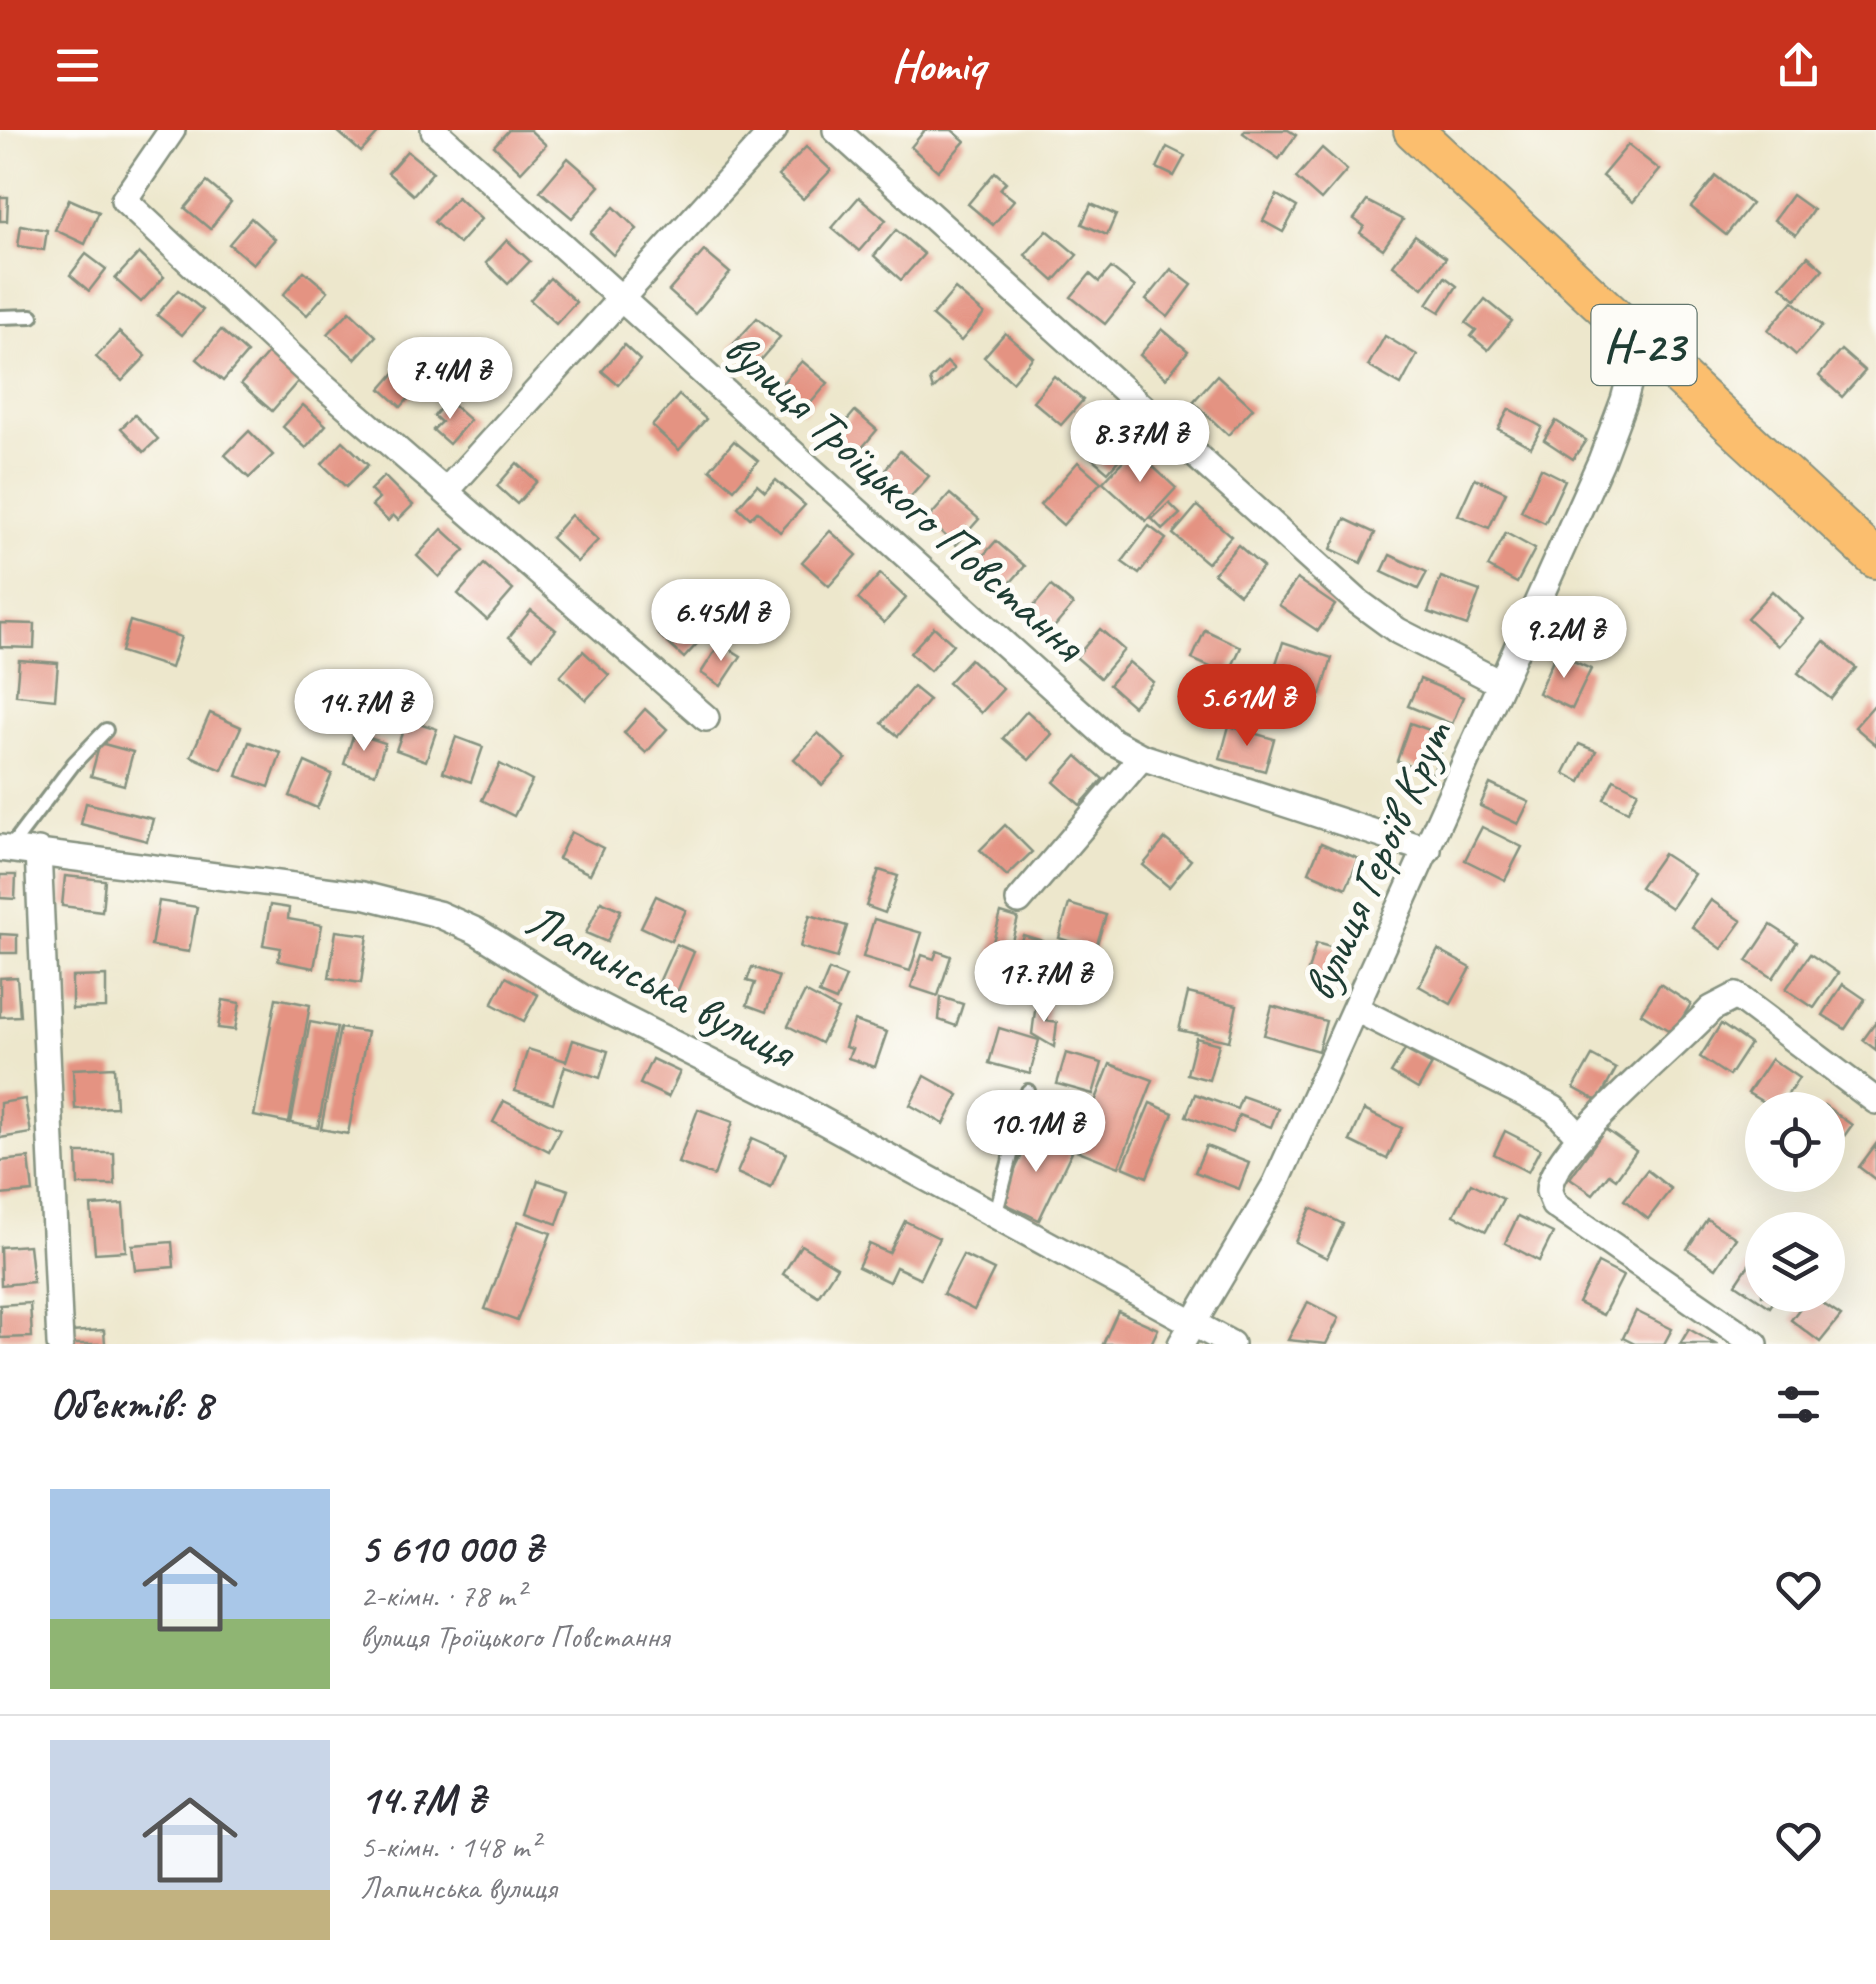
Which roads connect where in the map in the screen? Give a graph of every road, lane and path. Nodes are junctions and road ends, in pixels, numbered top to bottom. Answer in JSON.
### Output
{"nodes":[{"id":1,"x":172,"y":130,"type":"edge"},
{"id":2,"x":434,"y":130,"type":"edge"},
{"id":3,"x":774,"y":130,"type":"edge"},
{"id":4,"x":836,"y":130,"type":"edge"},
{"id":5,"x":1413,"y":130,"type":"edge"},
{"id":6,"x":622,"y":295,"type":"junction"},
{"id":7,"x":32,"y":316,"type":"dead end"},
{"id":8,"x":0,"y":317,"type":"edge"},
{"id":9,"x":1640,"y":340,"type":"junction"},
{"id":10,"x":447,"y":490,"type":"junction"},
{"id":11,"x":1876,"y":559,"type":"edge"},
{"id":12,"x":1500,"y":683,"type":"junction"},
{"id":13,"x":706,"y":718,"type":"dead end"},
{"id":14,"x":106,"y":730,"type":"dead end"},
{"id":15,"x":1142,"y":757,"type":"junction"},
{"id":16,"x":3,"y":848,"type":"edge"},
{"id":17,"x":1428,"y":850,"type":"junction"},
{"id":18,"x":38,"y":851,"type":"junction"},
{"id":19,"x":1019,"y":901,"type":"dead end"},
{"id":20,"x":1358,"y":1010,"type":"junction"},
{"id":21,"x":1028,"y":1091,"type":"dead end"},
{"id":22,"x":1876,"y":1101,"type":"edge"},
{"id":23,"x":1578,"y":1135,"type":"junction"},
{"id":24,"x":995,"y":1216,"type":"junction"},
{"id":25,"x":1186,"y":1334,"type":"edge"},
{"id":26,"x":60,"y":1344,"type":"edge"},
{"id":27,"x":1231,"y":1344,"type":"edge"},
{"id":28,"x":1754,"y":1344,"type":"edge"}],
"edges":[{"from":1,"to":10,"type":"street"},
{"from":2,"to":6,"type":"street","name":"вулиця Троїцького Повстання"},
{"from":3,"to":6,"type":"street"},
{"from":4,"to":12,"type":"street"},
{"from":5,"to":9,"type":"main road","number":"Н-23"},
{"from":6,"to":10,"type":"street"},
{"from":6,"to":15,"type":"street","name":"вулиця Троїцького Повстання"},
{"from":7,"to":8,"type":"lane"},
{"from":9,"to":11,"type":"main road","number":"Н-23"},
{"from":9,"to":12,"type":"street","name":"вулиця Героїв Крут"},
{"from":10,"to":13,"type":"street"},
{"from":12,"to":17,"type":"street","name":"вулиця Героїв Крут"},
{"from":14,"to":16,"type":"lane"},
{"from":15,"to":17,"type":"street","name":"вулиця Троїцького Повстання"},
{"from":15,"to":19,"type":"street"},
{"from":16,"to":18,"type":"street","name":"Лапинська вулиця"},
{"from":17,"to":20,"type":"street","name":"вулиця Героїв Крут"},
{"from":18,"to":24,"type":"street","name":"Лапинська вулиця"},
{"from":18,"to":26,"type":"street"},
{"from":20,"to":23,"type":"street"},
{"from":20,"to":25,"type":"street","name":"вулиця Героїв Крут"},
{"from":21,"to":24,"type":"lane"},
{"from":22,"to":23,"type":"street"},
{"from":23,"to":28,"type":"street"},
{"from":24,"to":25,"type":"street","name":"Лапинська вулиця"},
{"from":25,"to":27,"type":"street","name":"Лапинська вулиця"}]}
